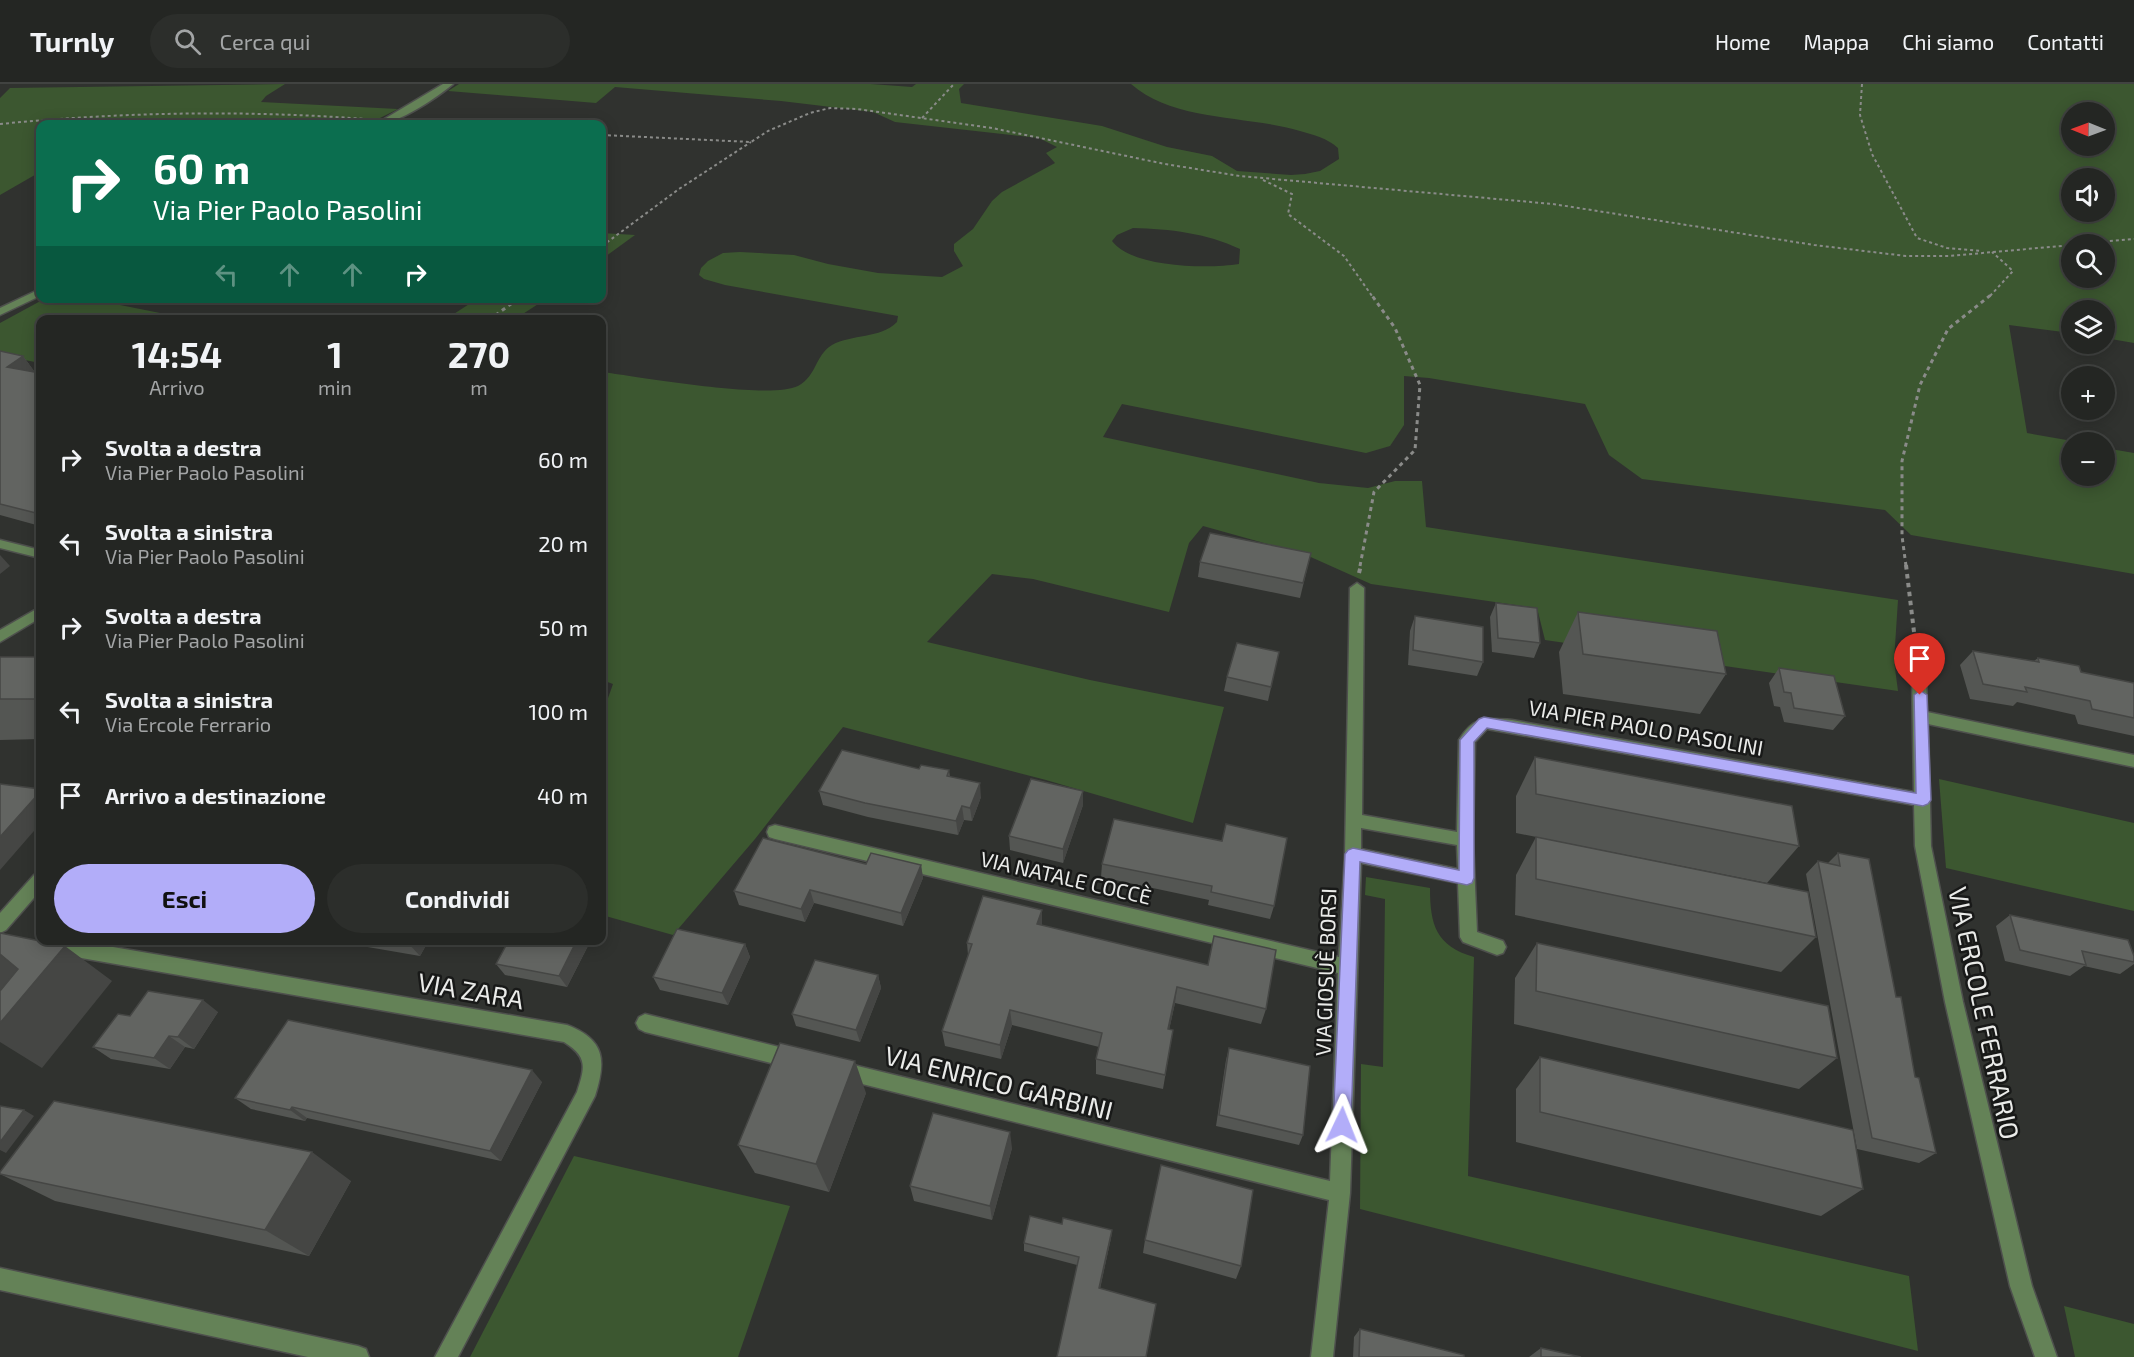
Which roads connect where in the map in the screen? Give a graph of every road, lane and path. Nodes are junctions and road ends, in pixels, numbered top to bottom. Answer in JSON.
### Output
{"nodes":[{"id":1,"x":449,"y":84,"type":"edge"},
{"id":2,"x":954,"y":84,"type":"edge"},
{"id":3,"x":1862,"y":84,"type":"edge"},
{"id":4,"x":921,"y":118,"type":"junction"},
{"id":5,"x":36,"y":120,"type":"edge"},
{"id":6,"x":37,"y":120,"type":"edge"},
{"id":7,"x":361,"y":120,"type":"edge"},
{"id":8,"x":389,"y":120,"type":"edge"},
{"id":9,"x":0,"y":124,"type":"edge"},
{"id":10,"x":606,"y":135,"type":"edge"},
{"id":11,"x":751,"y":142,"type":"junction"},
{"id":12,"x":1259,"y":178,"type":"junction"},
{"id":13,"x":2134,"y":239,"type":"edge"},
{"id":14,"x":2115,"y":241,"type":"edge"},
{"id":15,"x":606,"y":243,"type":"edge"},
{"id":16,"x":2061,"y":246,"type":"edge"},
{"id":17,"x":1993,"y":252,"type":"junction"},
{"id":18,"x":36,"y":293,"type":"edge"},
{"id":19,"x":512,"y":303,"type":"edge"},
{"id":20,"x":0,"y":312,"type":"edge"},
{"id":21,"x":496,"y":315,"type":"edge"},
{"id":22,"x":0,"y":544,"type":"edge"},
{"id":23,"x":36,"y":553,"type":"edge"},
{"id":24,"x":1357,"y":588,"type":"joint"},
{"id":25,"x":36,"y":615,"type":"edge"},
{"id":26,"x":0,"y":638,"type":"edge"},
{"id":27,"x":1919,"y":673,"type":"joint"},
{"id":28,"x":1922,"y":717,"type":"junction"},
{"id":29,"x":2134,"y":760,"type":"edge"},
{"id":30,"x":1923,"y":800,"type":"junction"},
{"id":31,"x":1353,"y":820,"type":"junction"},
{"id":32,"x":775,"y":832,"type":"dead end"},
{"id":33,"x":1465,"y":840,"type":"junction"},
{"id":34,"x":1353,"y":854,"type":"junction"},
{"id":35,"x":1467,"y":878,"type":"junction"},
{"id":36,"x":36,"y":887,"type":"edge"},
{"id":37,"x":9,"y":935,"type":"edge"},
{"id":38,"x":36,"y":940,"type":"edge"},
{"id":39,"x":65,"y":945,"type":"edge"},
{"id":40,"x":1497,"y":947,"type":"dead end"},
{"id":41,"x":1347,"y":967,"type":"junction"},
{"id":42,"x":645,"y":1023,"type":"dead end"},
{"id":43,"x":1340,"y":1193,"type":"junction"},
{"id":44,"x":0,"y":1279,"type":"edge"},
{"id":45,"x":358,"y":1357,"type":"edge"},
{"id":46,"x":446,"y":1357,"type":"edge"},
{"id":47,"x":1322,"y":1357,"type":"edge"},
{"id":48,"x":2046,"y":1357,"type":"edge"}],
"edges":[{"from":1,"to":8,"type":"street"},
{"from":2,"to":4,"type":"path"},
{"from":3,"to":17,"type":"path"},
{"from":4,"to":11,"type":"path"},
{"from":4,"to":12,"type":"path"},
{"from":5,"to":9,"type":"path"},
{"from":6,"to":7,"type":"path"},
{"from":10,"to":11,"type":"path"},
{"from":11,"to":15,"type":"path"},
{"from":12,"to":17,"type":"path"},
{"from":12,"to":24,"type":"path"},
{"from":13,"to":14,"type":"path"},
{"from":16,"to":17,"type":"path"},
{"from":17,"to":27,"type":"path"},
{"from":18,"to":20,"type":"street"},
{"from":19,"to":21,"type":"path"},
{"from":22,"to":23,"type":"street"},
{"from":24,"to":31,"type":"street","name":"VIA GIOSUÈ BORSI"},
{"from":25,"to":26,"type":"street"},
{"from":27,"to":28,"type":"street","name":"VIA ERCOLE FERRARIO"},
{"from":28,"to":29,"type":"street"},
{"from":28,"to":30,"type":"street","name":"VIA ERCOLE FERRARIO"},
{"from":30,"to":33,"type":"street","name":"VIA PIER PAOLO PASOLINI"},
{"from":30,"to":48,"type":"street","name":"VIA ERCOLE FERRARIO"},
{"from":31,"to":33,"type":"street"},
{"from":31,"to":34,"type":"street","name":"VIA GIOSUÈ BORSI"},
{"from":32,"to":41,"type":"street","name":"VIA NATALE COCCÈ"},
{"from":33,"to":35,"type":"street","name":"VIA PIER PAOLO PASOLINI"},
{"from":34,"to":35,"type":"street"},
{"from":34,"to":41,"type":"street","name":"VIA GIOSUÈ BORSI"},
{"from":35,"to":40,"type":"street","name":"VIA PIER PAOLO PASOLINI"},
{"from":36,"to":37,"type":"street","name":"VIA ZARA"},
{"from":37,"to":38,"type":"street","name":"VIA ZARA"},
{"from":39,"to":46,"type":"street","name":"VIA ZARA"},
{"from":41,"to":43,"type":"street","name":"VIA GIOSUÈ BORSI"},
{"from":42,"to":43,"type":"street","name":"VIA ENRICO GARBINI"},
{"from":43,"to":47,"type":"street","name":"VIA GIOSUÈ BORSI"},
{"from":44,"to":45,"type":"street"}]}
